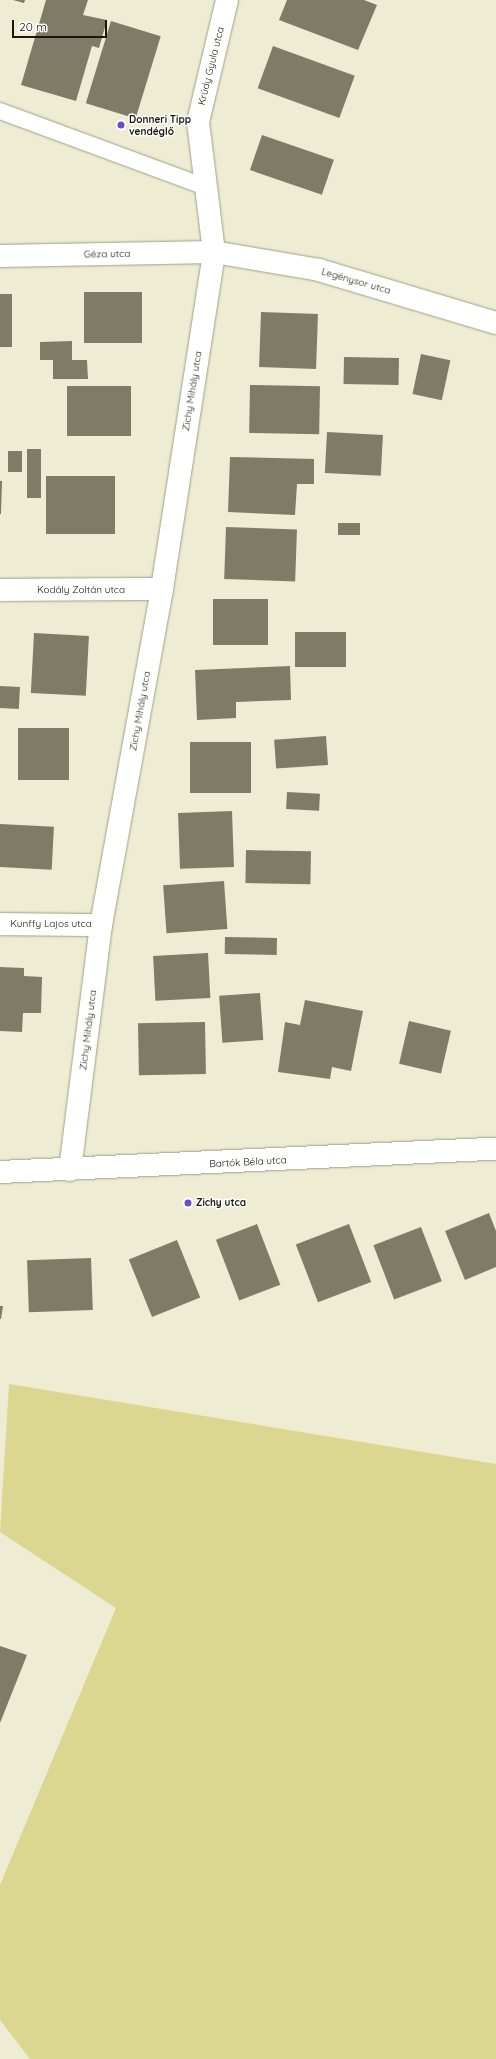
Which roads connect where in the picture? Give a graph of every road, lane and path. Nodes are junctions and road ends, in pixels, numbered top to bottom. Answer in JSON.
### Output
{"nodes":[{"id":1,"x":227,"y":0,"type":"edge"},
{"id":2,"x":0,"y":111,"type":"edge"},
{"id":3,"x":206,"y":187,"type":"junction"},
{"id":4,"x":214,"y":252,"type":"junction"},
{"id":5,"x":0,"y":256,"type":"edge"},
{"id":6,"x":496,"y":323,"type":"edge"},
{"id":7,"x":0,"y":590,"type":"edge"},
{"id":8,"x":162,"y":590,"type":"junction"},
{"id":9,"x":0,"y":924,"type":"edge"},
{"id":10,"x":101,"y":925,"type":"junction"},
{"id":11,"x":496,"y":1149,"type":"edge"},
{"id":12,"x":70,"y":1170,"type":"junction"},
{"id":13,"x":0,"y":1172,"type":"edge"}],
"edges":[{"from":1,"to":3,"type":"street","name":"Krúdy Gyula utca"},
{"from":2,"to":3,"type":"lane"},
{"from":3,"to":4,"type":"street","name":"Krúdy Gyula utca"},
{"from":4,"to":5,"type":"street","name":"Géza utca"},
{"from":4,"to":6,"type":"street","name":"Legénysor utca"},
{"from":4,"to":8,"type":"street","name":"Zichy Mihály utca"},
{"from":7,"to":8,"type":"street","name":"Kodály Zoltán utca"},
{"from":8,"to":10,"type":"street","name":"Zichy Mihály utca"},
{"from":9,"to":10,"type":"street","name":"Kunffy Lajos utca"},
{"from":10,"to":12,"type":"street","name":"Zichy Mihály utca"},
{"from":11,"to":12,"type":"street","name":"Bartók Béla utca"},
{"from":12,"to":13,"type":"street","name":"Bartók Béla utca"}]}
